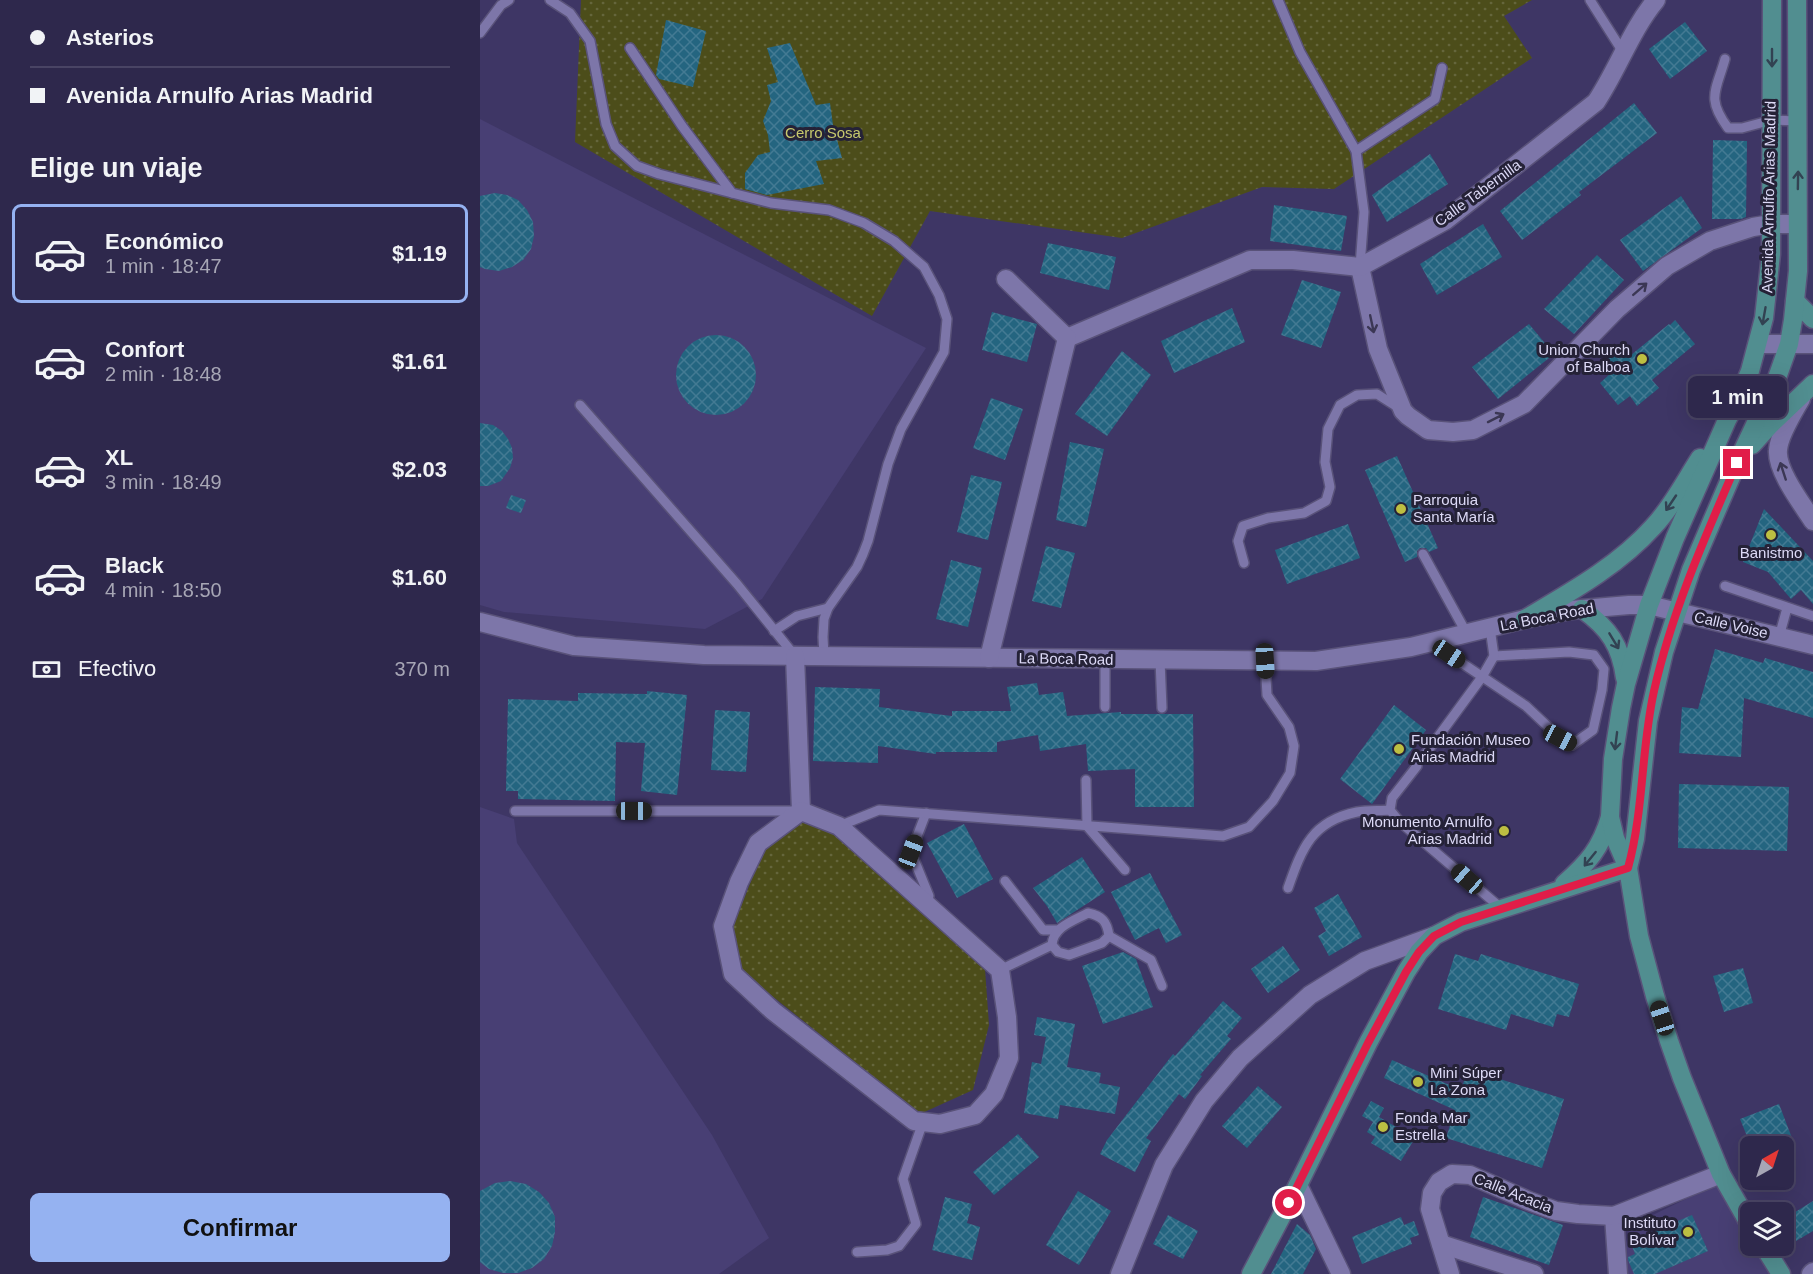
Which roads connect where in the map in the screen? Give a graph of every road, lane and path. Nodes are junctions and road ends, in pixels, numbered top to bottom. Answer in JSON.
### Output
{"nodes":[{"id":1,"x":509,"y":0,"type":"edge"},
{"id":2,"x":550,"y":0,"type":"edge"},
{"id":3,"x":1278,"y":0,"type":"edge"},
{"id":4,"x":1590,"y":0,"type":"edge"},
{"id":5,"x":1656,"y":0,"type":"edge"},
{"id":6,"x":1772,"y":0,"type":"edge"},
{"id":7,"x":1797,"y":0,"type":"edge"},
{"id":8,"x":480,"y":33,"type":"edge"},
{"id":9,"x":630,"y":48,"type":"dead end"},
{"id":10,"x":1623,"y":52,"type":"junction"},
{"id":11,"x":1725,"y":59,"type":"dead end"},
{"id":12,"x":1442,"y":68,"type":"dead end"},
{"id":13,"x":1772,"y":120,"type":"junction"},
{"id":14,"x":1798,"y":121,"type":"junction"},
{"id":15,"x":1356,"y":150,"type":"junction"},
{"id":16,"x":732,"y":193,"type":"junction"},
{"id":17,"x":1771,"y":224,"type":"junction"},
{"id":18,"x":1797,"y":224,"type":"junction"},
{"id":19,"x":1360,"y":267,"type":"junction"},
{"id":20,"x":1006,"y":279,"type":"dead end"},
{"id":21,"x":1795,"y":302,"type":"junction"},
{"id":22,"x":1813,"y":319,"type":"edge"},
{"id":23,"x":1067,"y":338,"type":"junction"},
{"id":24,"x":1759,"y":344,"type":"junction"},
{"id":25,"x":1789,"y":344,"type":"junction"},
{"id":26,"x":1813,"y":344,"type":"edge"},
{"id":27,"x":1810,"y":387,"type":"edge"},
{"id":28,"x":580,"y":405,"type":"dead end"},
{"id":29,"x":1403,"y":411,"type":"junction"},
{"id":30,"x":1727,"y":420,"type":"junction"},
{"id":31,"x":1737,"y":463,"type":"junction"},
{"id":32,"x":1813,"y":521,"type":"edge"},
{"id":33,"x":1423,"y":554,"type":"dead end"},
{"id":34,"x":1244,"y":563,"type":"dead end"},
{"id":35,"x":1725,"y":586,"type":"dead end"},
{"id":36,"x":1649,"y":605,"type":"junction"},
{"id":37,"x":828,"y":608,"type":"junction"},
{"id":38,"x":1787,"y":608,"type":"junction"},
{"id":39,"x":1582,"y":609,"type":"junction"},
{"id":40,"x":1676,"y":612,"type":"junction"},
{"id":41,"x":1813,"y":616,"type":"edge"},
{"id":42,"x":1525,"y":619,"type":"junction"},
{"id":43,"x":480,"y":622,"type":"edge"},
{"id":44,"x":1490,"y":628,"type":"junction"},
{"id":45,"x":774,"y":631,"type":"junction"},
{"id":46,"x":1467,"y":634,"type":"junction"},
{"id":47,"x":1779,"y":637,"type":"junction"},
{"id":48,"x":1432,"y":643,"type":"junction"},
{"id":49,"x":1813,"y":645,"type":"edge"},
{"id":50,"x":795,"y":656,"type":"junction"},
{"id":51,"x":824,"y":656,"type":"junction"},
{"id":52,"x":1494,"y":657,"type":"junction"},
{"id":53,"x":989,"y":658,"type":"junction"},
{"id":54,"x":1105,"y":659,"type":"junction"},
{"id":55,"x":1160,"y":660,"type":"junction"},
{"id":56,"x":1265,"y":661,"type":"junction"},
{"id":57,"x":1482,"y":677,"type":"junction"},
{"id":58,"x":1626,"y":684,"type":"junction"},
{"id":59,"x":1105,"y":707,"type":"dead end"},
{"id":60,"x":1162,"y":708,"type":"dead end"},
{"id":61,"x":1424,"y":756,"type":"dead end"},
{"id":62,"x":1417,"y":766,"type":"dead end"},
{"id":63,"x":1086,"y":780,"type":"dead end"},
{"id":64,"x":1390,"y":810,"type":"junction"},
{"id":65,"x":515,"y":811,"type":"dead end"},
{"id":66,"x":801,"y":811,"type":"junction"},
{"id":67,"x":926,"y":813,"type":"junction"},
{"id":68,"x":1610,"y":817,"type":"junction"},
{"id":69,"x":1088,"y":825,"type":"junction"},
{"id":70,"x":839,"y":826,"type":"junction"},
{"id":71,"x":1628,"y":868,"type":"junction"},
{"id":72,"x":1125,"y":870,"type":"dead end"},
{"id":73,"x":1005,"y":881,"type":"dead end"},
{"id":74,"x":1288,"y":888,"type":"dead end"},
{"id":75,"x":1555,"y":891,"type":"junction"},
{"id":76,"x":929,"y":896,"type":"dead end"},
{"id":77,"x":1501,"y":908,"type":"junction"},
{"id":78,"x":1058,"y":930,"type":"junction"},
{"id":79,"x":1109,"y":936,"type":"junction"},
{"id":80,"x":1434,"y":936,"type":"junction"},
{"id":81,"x":1052,"y":945,"type":"junction"},
{"id":82,"x":1000,"y":970,"type":"junction"},
{"id":83,"x":1162,"y":986,"type":"dead end"},
{"id":84,"x":923,"y":1122,"type":"junction"},
{"id":85,"x":1721,"y":1174,"type":"junction"},
{"id":86,"x":1298,"y":1185,"type":"junction"},
{"id":87,"x":1740,"y":1207,"type":"edge"},
{"id":88,"x":1614,"y":1216,"type":"junction"},
{"id":89,"x":1441,"y":1244,"type":"junction"},
{"id":90,"x":858,"y":1251,"type":"dead end"},
{"id":91,"x":1770,"y":1256,"type":"edge"},
{"id":92,"x":1120,"y":1274,"type":"edge"},
{"id":93,"x":1251,"y":1274,"type":"edge"},
{"id":94,"x":1341,"y":1274,"type":"edge"},
{"id":95,"x":1450,"y":1274,"type":"edge"},
{"id":96,"x":1534,"y":1274,"type":"edge"},
{"id":97,"x":1618,"y":1274,"type":"edge"},
{"id":98,"x":1781,"y":1274,"type":"edge"}],
"edges":[{"from":1,"to":8,"type":"lane"},
{"from":2,"to":16,"type":"lane"},
{"from":3,"to":15,"type":"lane"},
{"from":4,"to":10,"type":"lane"},
{"from":5,"to":10,"type":"street","name":"Calle Tabernilla"},
{"from":6,"to":13,"type":"main road","name":"Avenida Arnulfo Arias Madrid","one_way":true},
{"from":7,"to":14,"type":"main road","name":"Avenida Arnulfo Arias Madrid"},
{"from":9,"to":16,"type":"lane"},
{"from":10,"to":19,"type":"street","name":"Calle Tabernilla"},
{"from":11,"to":13,"type":"lane"},
{"from":12,"to":15,"type":"lane"},
{"from":13,"to":14,"type":"lane"},
{"from":13,"to":17,"type":"main road","name":"Avenida Arnulfo Arias Madrid"},
{"from":18,"to":14,"type":"main road","name":"Avenida Arnulfo Arias Madrid","one_way":true},
{"from":15,"to":19,"type":"lane"},
{"from":16,"to":37,"type":"lane"},
{"from":17,"to":18,"type":"street"},
{"from":17,"to":24,"type":"main road","name":"Avenida Arnulfo Arias Madrid","one_way":true},
{"from":29,"to":17,"type":"street","one_way":true},
{"from":18,"to":21,"type":"main road","name":"Avenida Arnulfo Arias Madrid"},
{"from":19,"to":23,"type":"street"},
{"from":19,"to":29,"type":"street","one_way":true},
{"from":20,"to":23,"type":"street"},
{"from":21,"to":22,"type":"main road"},
{"from":21,"to":25,"type":"main road","name":"Avenida Arnulfo Arias Madrid"},
{"from":23,"to":53,"type":"street"},
{"from":24,"to":25,"type":"street"},
{"from":24,"to":30,"type":"main road","name":"Avenida Arnulfo Arias Madrid"},
{"from":25,"to":26,"type":"street"},
{"from":25,"to":31,"type":"main road","name":"Avenida Arnulfo Arias Madrid"},
{"from":27,"to":31,"type":"main road"},
{"from":32,"to":27,"type":"street","one_way":true},
{"from":28,"to":45,"type":"lane"},
{"from":29,"to":34,"type":"lane"},
{"from":30,"to":36,"type":"main road","name":"Avenida Arnulfo Arias Madrid"},
{"from":30,"to":42,"type":"main road","one_way":true},
{"from":31,"to":40,"type":"main road","name":"Avenida Arnulfo Arias Madrid"},
{"from":33,"to":46,"type":"lane"},
{"from":35,"to":38,"type":"lane"},
{"from":36,"to":39,"type":"street","name":"La Boca Road"},
{"from":36,"to":40,"type":"street","name":"Calle Voise"},
{"from":36,"to":58,"type":"main road","name":"Avenida Arnulfo Arias Madrid"},
{"from":37,"to":45,"type":"lane"},
{"from":37,"to":51,"type":"lane"},
{"from":38,"to":41,"type":"lane"},
{"from":38,"to":47,"type":"lane"},
{"from":39,"to":42,"type":"street","name":"La Boca Road"},
{"from":39,"to":58,"type":"main road","one_way":true},
{"from":40,"to":47,"type":"street","name":"Calle Voise"},
{"from":40,"to":71,"type":"main road","name":"Avenida Arnulfo Arias Madrid"},
{"from":42,"to":44,"type":"street","name":"La Boca Road"},
{"from":43,"to":50,"type":"street","name":"La Boca Road"},
{"from":44,"to":46,"type":"street","name":"La Boca Road"},
{"from":44,"to":52,"type":"lane"},
{"from":45,"to":50,"type":"lane"},
{"from":46,"to":48,"type":"street","name":"La Boca Road"},
{"from":47,"to":49,"type":"street","name":"Calle Voise"},
{"from":48,"to":56,"type":"street","name":"La Boca Road"},
{"from":48,"to":57,"type":"lane"},
{"from":50,"to":51,"type":"street","name":"La Boca Road"},
{"from":50,"to":66,"type":"street"},
{"from":51,"to":53,"type":"street","name":"La Boca Road"},
{"from":52,"to":57,"type":"lane"},
{"from":52,"to":57,"type":"lane"},
{"from":53,"to":54,"type":"street","name":"La Boca Road"},
{"from":54,"to":55,"type":"street","name":"La Boca Road"},
{"from":54,"to":59,"type":"lane"},
{"from":55,"to":56,"type":"street","name":"La Boca Road"},
{"from":55,"to":60,"type":"lane"},
{"from":56,"to":69,"type":"lane"},
{"from":57,"to":61,"type":"lane"},
{"from":58,"to":68,"type":"main road","name":"Avenida Arnulfo Arias Madrid","one_way":true},
{"from":62,"to":64,"type":"lane"},
{"from":63,"to":69,"type":"lane"},
{"from":64,"to":74,"type":"lane"},
{"from":64,"to":77,"type":"lane"},
{"from":65,"to":66,"type":"lane"},
{"from":66,"to":70,"type":"street"},
{"from":66,"to":84,"type":"street"},
{"from":67,"to":69,"type":"lane"},
{"from":67,"to":70,"type":"lane"},
{"from":67,"to":76,"type":"lane"},
{"from":68,"to":71,"type":"main road","name":"Avenida Arnulfo Arias Madrid"},
{"from":68,"to":75,"type":"main road","one_way":true},
{"from":69,"to":72,"type":"lane"},
{"from":70,"to":82,"type":"street"},
{"from":71,"to":75,"type":"main road"},
{"from":71,"to":85,"type":"main road","name":"Avenida Arnulfo Arias Madrid"},
{"from":73,"to":78,"type":"lane"},
{"from":75,"to":77,"type":"main road"},
{"from":77,"to":80,"type":"main road"},
{"from":78,"to":79,"type":"lane"},
{"from":78,"to":81,"type":"lane"},
{"from":79,"to":81,"type":"lane"},
{"from":79,"to":83,"type":"lane"},
{"from":80,"to":86,"type":"main road"},
{"from":80,"to":92,"type":"street"},
{"from":81,"to":82,"type":"lane"},
{"from":82,"to":84,"type":"street"},
{"from":84,"to":90,"type":"lane"},
{"from":85,"to":87,"type":"main road","name":"Avenida Arnulfo Arias Madrid"},
{"from":85,"to":88,"type":"street"},
{"from":86,"to":93,"type":"main road"},
{"from":86,"to":94,"type":"street"},
{"from":88,"to":89,"type":"street","name":"Calle Acacia"},
{"from":88,"to":97,"type":"street"},
{"from":89,"to":95,"type":"street","name":"Calle Acacia"},
{"from":89,"to":96,"type":"street"},
{"from":91,"to":98,"type":"main road"}]}
